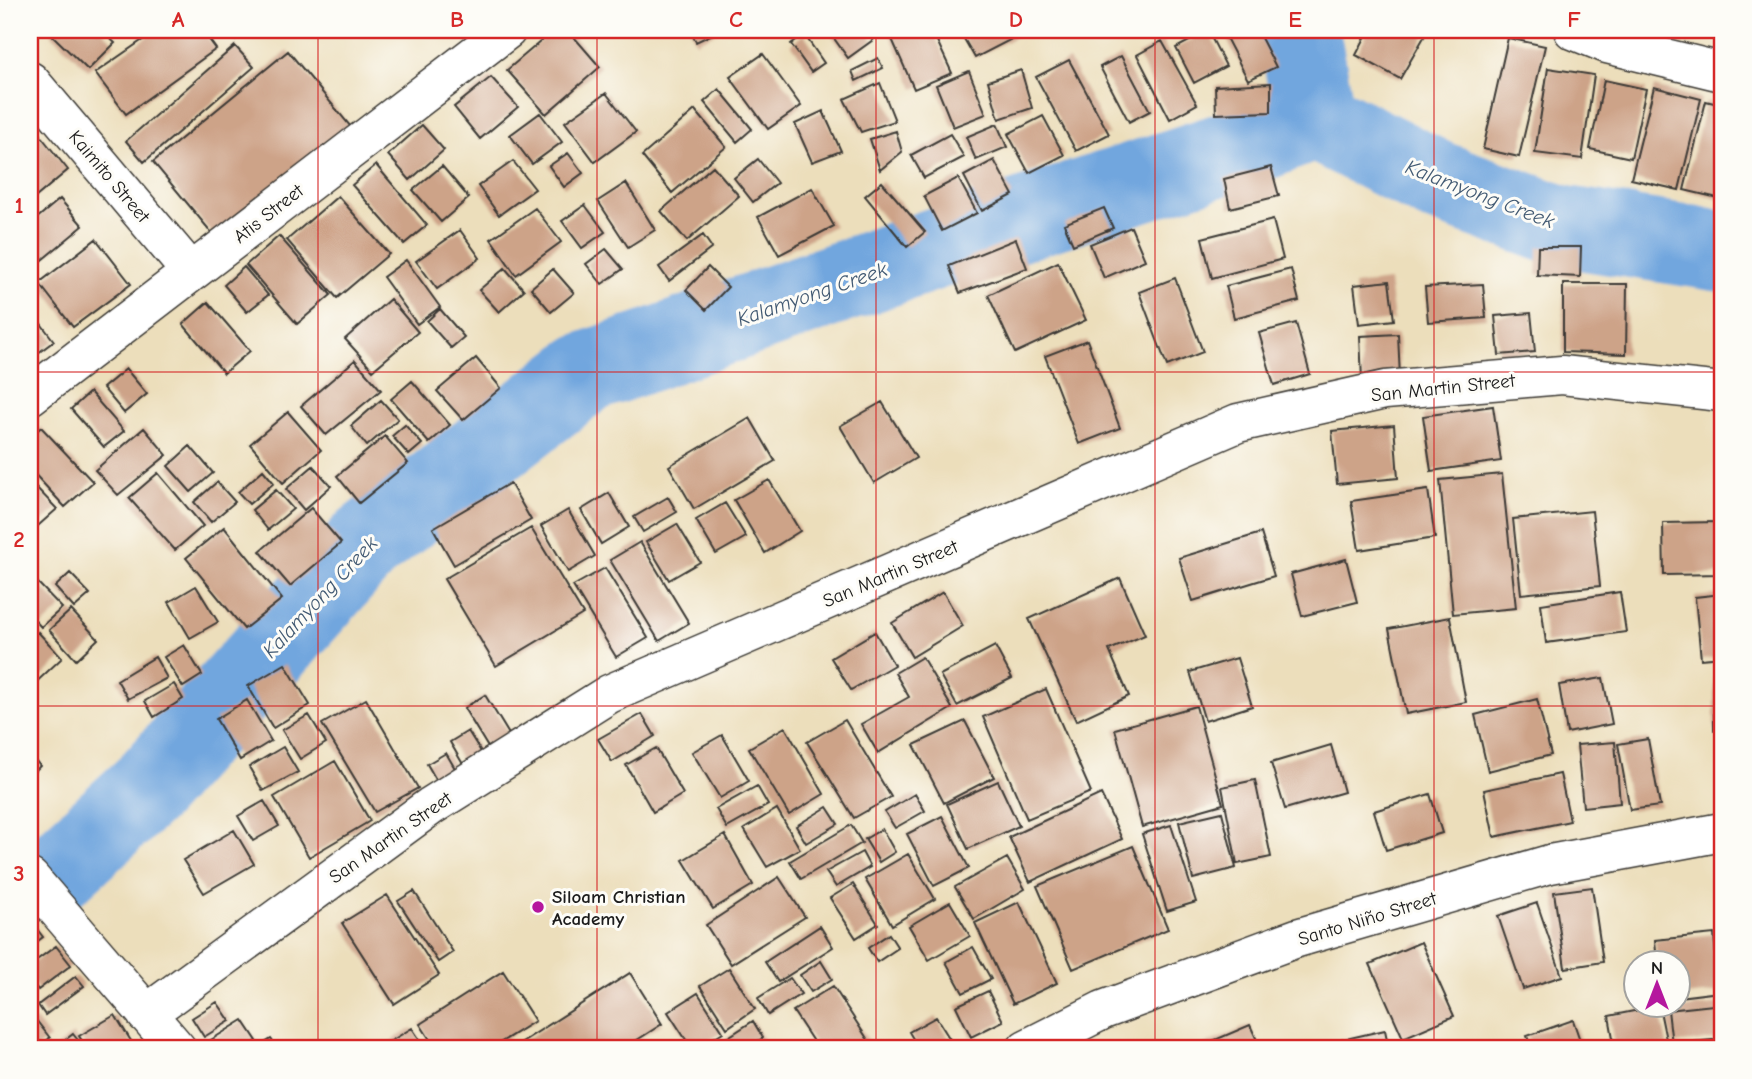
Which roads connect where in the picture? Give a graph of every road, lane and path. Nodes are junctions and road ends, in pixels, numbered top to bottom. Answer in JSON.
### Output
{"nodes":[{"id":1,"x":507,"y":30,"type":"edge"},
{"id":2,"x":1596,"y":35,"type":"edge"},
{"id":3,"x":1722,"y":72,"type":"edge"},
{"id":4,"x":30,"y":80,"type":"edge"},
{"id":5,"x":191,"y":272,"type":"junction"},
{"id":6,"x":1722,"y":392,"type":"edge"},
{"id":7,"x":30,"y":396,"type":"edge"},
{"id":8,"x":1722,"y":832,"type":"edge"},
{"id":9,"x":30,"y":878,"type":"edge"},
{"id":10,"x":146,"y":1014,"type":"junction"},
{"id":11,"x":177,"y":1049,"type":"edge"},
{"id":12,"x":1026,"y":1049,"type":"edge"}],
"edges":[{"from":1,"to":5,"type":"street","name":"Atis Street"},
{"from":2,"to":3,"type":"street"},
{"from":4,"to":5,"type":"street","name":"Kaimito Street"},
{"from":5,"to":7,"type":"street","name":"Atis Street"},
{"from":6,"to":10,"type":"street","name":"San Martin Street"},
{"from":8,"to":12,"type":"street","name":"Santo Niño Street"},
{"from":9,"to":10,"type":"street"},
{"from":10,"to":11,"type":"street"}]}
